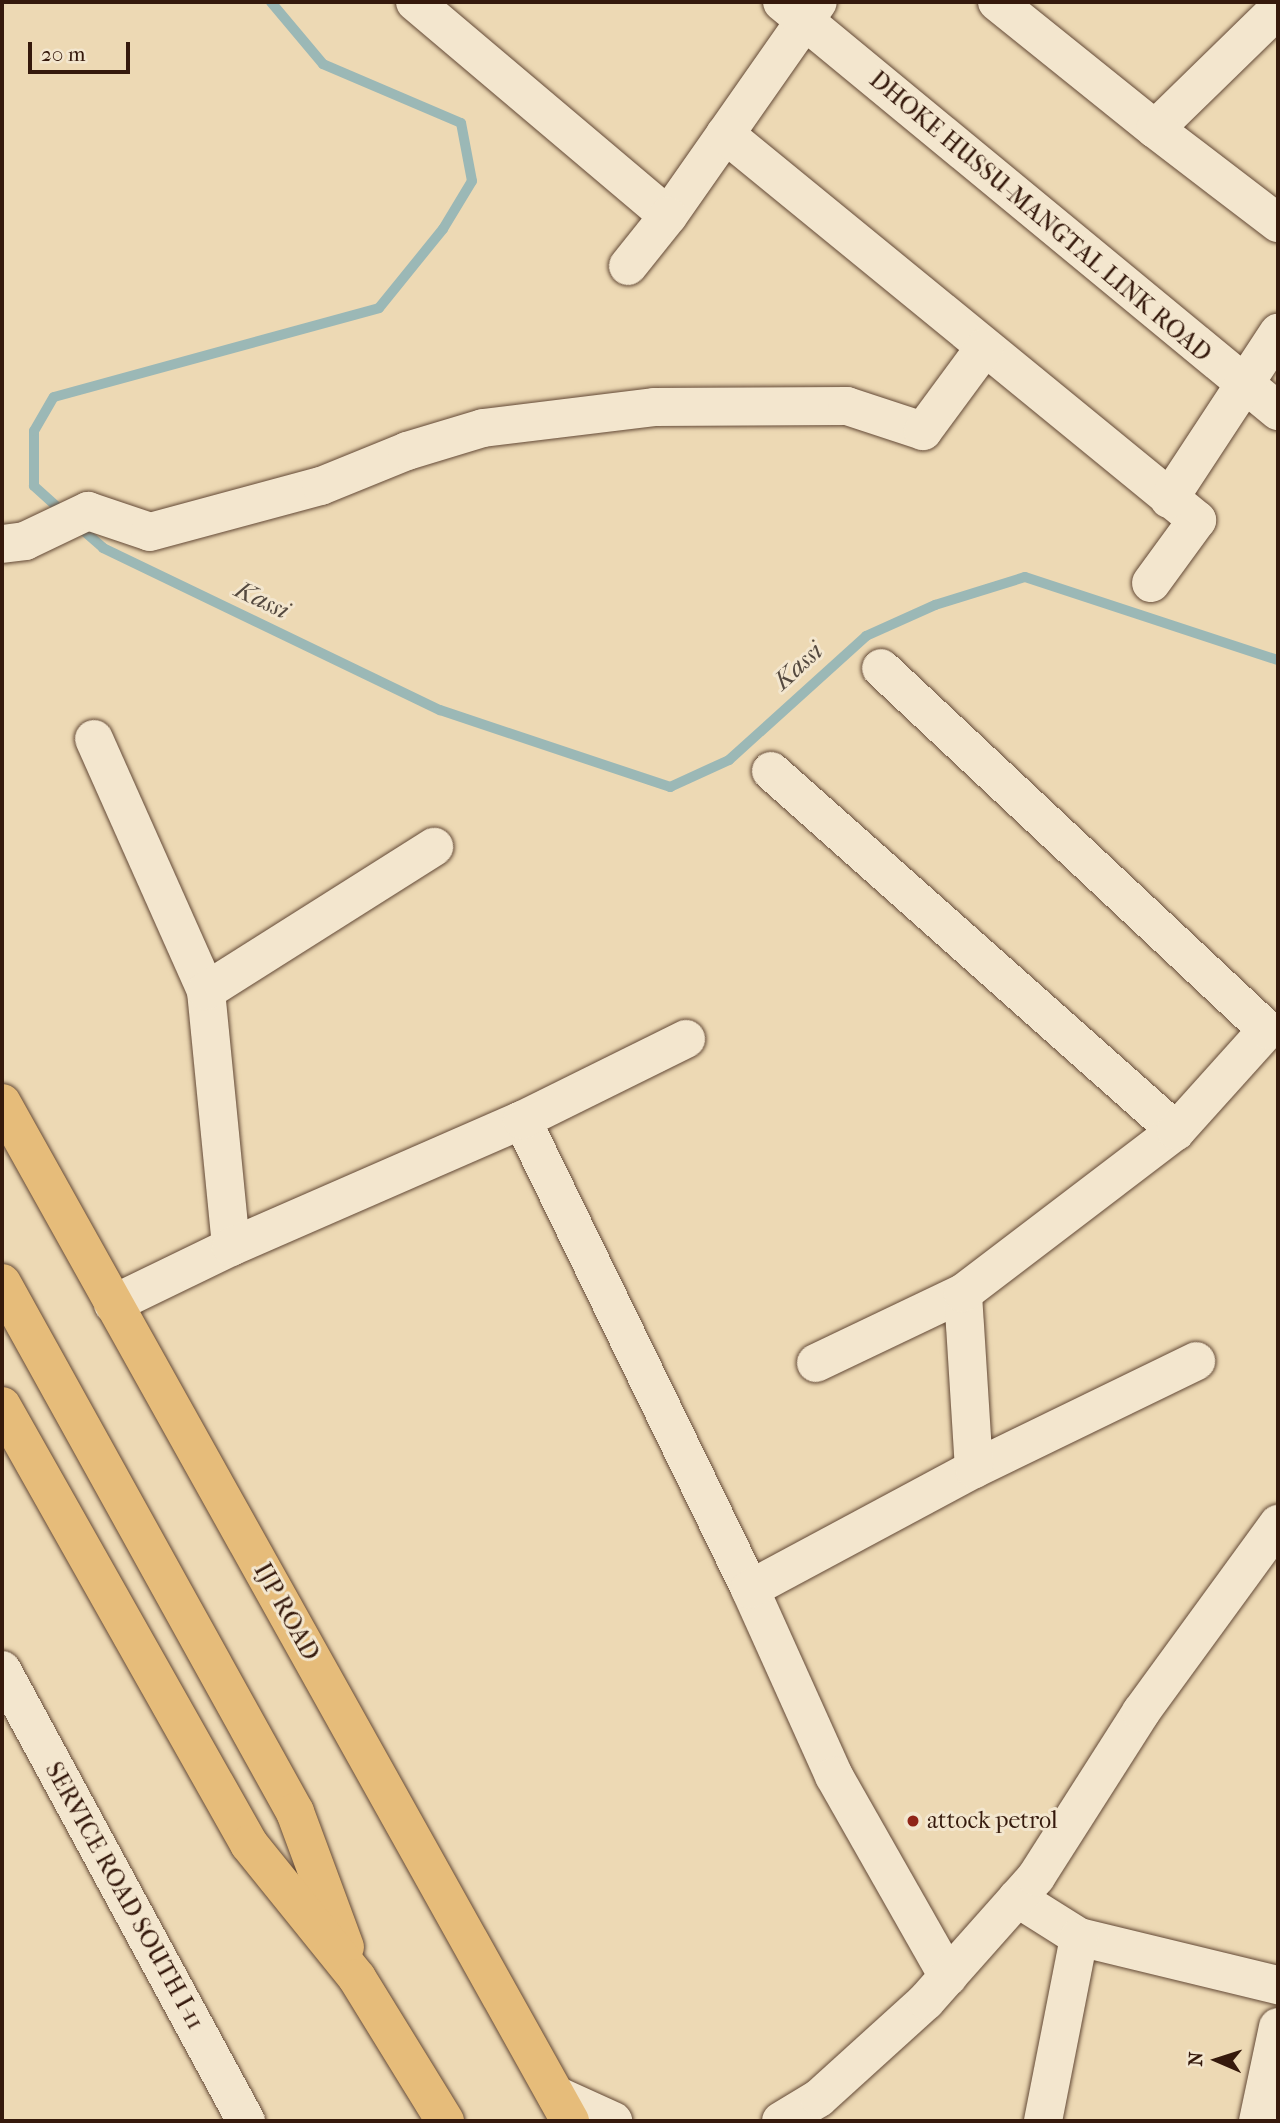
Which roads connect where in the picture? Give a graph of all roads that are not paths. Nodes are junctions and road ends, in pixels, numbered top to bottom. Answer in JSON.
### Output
{"nodes":[{"id":1,"x":415,"y":2,"type":"edge"},
{"id":2,"x":996,"y":2,"type":"edge"},
{"id":3,"x":801,"y":8,"type":"edge"},
{"id":4,"x":1278,"y":9,"type":"edge"},
{"id":5,"x":1155,"y":129,"type":"junction"},
{"id":6,"x":725,"y":134,"type":"junction"},
{"id":7,"x":668,"y":216,"type":"junction"},
{"id":8,"x":1278,"y":223,"type":"edge"},
{"id":9,"x":628,"y":266,"type":"dead end"},
{"id":10,"x":1278,"y":333,"type":"edge"},
{"id":11,"x":985,"y":347,"type":"junction"},
{"id":12,"x":1244,"y":385,"type":"junction"},
{"id":13,"x":1278,"y":411,"type":"edge"},
{"id":14,"x":1169,"y":499,"type":"junction"},
{"id":15,"x":2,"y":544,"type":"edge"},
{"id":16,"x":1151,"y":583,"type":"dead end"},
{"id":17,"x":881,"y":668,"type":"dead end"},
{"id":18,"x":94,"y":739,"type":"dead end"},
{"id":19,"x":771,"y":771,"type":"dead end"},
{"id":20,"x":434,"y":847,"type":"dead end"},
{"id":21,"x":206,"y":991,"type":"junction"},
{"id":22,"x":1273,"y":1036,"type":"edge"},
{"id":23,"x":687,"y":1039,"type":"dead end"},
{"id":24,"x":2,"y":1103,"type":"edge"},
{"id":25,"x":522,"y":1120,"type":"junction"},
{"id":26,"x":1176,"y":1131,"type":"junction"},
{"id":27,"x":230,"y":1247,"type":"junction"},
{"id":28,"x":2,"y":1283,"type":"edge"},
{"id":29,"x":962,"y":1293,"type":"junction"},
{"id":30,"x":114,"y":1304,"type":"junction"},
{"id":31,"x":1196,"y":1361,"type":"dead end"},
{"id":32,"x":816,"y":1363,"type":"dead end"},
{"id":33,"x":2,"y":1406,"type":"edge"},
{"id":34,"x":974,"y":1469,"type":"junction"},
{"id":35,"x":1278,"y":1524,"type":"edge"},
{"id":36,"x":750,"y":1589,"type":"junction"},
{"id":37,"x":2,"y":1670,"type":"edge"},
{"id":38,"x":1017,"y":1898,"type":"junction"},
{"id":39,"x":1079,"y":1937,"type":"junction"},
{"id":40,"x":947,"y":1976,"type":"junction"},
{"id":41,"x":357,"y":1979,"type":"junction"},
{"id":42,"x":1278,"y":1985,"type":"edge"},
{"id":43,"x":1278,"y":2027,"type":"edge"},
{"id":44,"x":563,"y":2108,"type":"edge"},
{"id":45,"x":246,"y":2121,"type":"edge"},
{"id":46,"x":445,"y":2121,"type":"edge"},
{"id":47,"x":613,"y":2121,"type":"edge"},
{"id":48,"x":780,"y":2121,"type":"edge"},
{"id":49,"x":1043,"y":2121,"type":"edge"},
{"id":50,"x":1258,"y":2121,"type":"edge"}],
"edges":[{"from":1,"to":7,"type":"street"},
{"from":2,"to":5,"type":"street"},
{"from":3,"to":6,"type":"street"},
{"from":3,"to":12,"type":"street","name":"DHOKE HUSSU-MANGTAL LINK ROAD"},
{"from":4,"to":5,"type":"street"},
{"from":5,"to":8,"type":"street"},
{"from":6,"to":7,"type":"street"},
{"from":6,"to":11,"type":"street"},
{"from":7,"to":9,"type":"street"},
{"from":10,"to":12,"type":"street"},
{"from":11,"to":14,"type":"street"},
{"from":11,"to":15,"type":"street"},
{"from":12,"to":13,"type":"street","name":"DHOKE HUSSU-MANGTAL LINK ROAD"},
{"from":12,"to":14,"type":"street"},
{"from":14,"to":16,"type":"street"},
{"from":17,"to":22,"type":"street"},
{"from":18,"to":21,"type":"street"},
{"from":19,"to":26,"type":"street"},
{"from":20,"to":21,"type":"street"},
{"from":21,"to":27,"type":"street"},
{"from":22,"to":26,"type":"street"},
{"from":23,"to":25,"type":"street"},
{"from":24,"to":30,"type":"highway","name":"IJP ROAD"},
{"from":25,"to":27,"type":"street"},
{"from":25,"to":36,"type":"street"},
{"from":26,"to":29,"type":"street"},
{"from":27,"to":30,"type":"street"},
{"from":28,"to":41,"type":"highway"},
{"from":29,"to":32,"type":"street"},
{"from":29,"to":34,"type":"street"},
{"from":30,"to":44,"type":"highway","name":"IJP ROAD"},
{"from":31,"to":34,"type":"street"},
{"from":33,"to":41,"type":"highway"},
{"from":34,"to":36,"type":"street"},
{"from":35,"to":38,"type":"street"},
{"from":36,"to":40,"type":"street"},
{"from":37,"to":45,"type":"street","name":"SERVICE ROAD SOUTH I-11"},
{"from":38,"to":39,"type":"street"},
{"from":38,"to":40,"type":"street"},
{"from":39,"to":42,"type":"street"},
{"from":39,"to":49,"type":"street"},
{"from":40,"to":48,"type":"street"},
{"from":41,"to":46,"type":"highway"},
{"from":43,"to":50,"type":"street"},
{"from":44,"to":47,"type":"street"}]}
